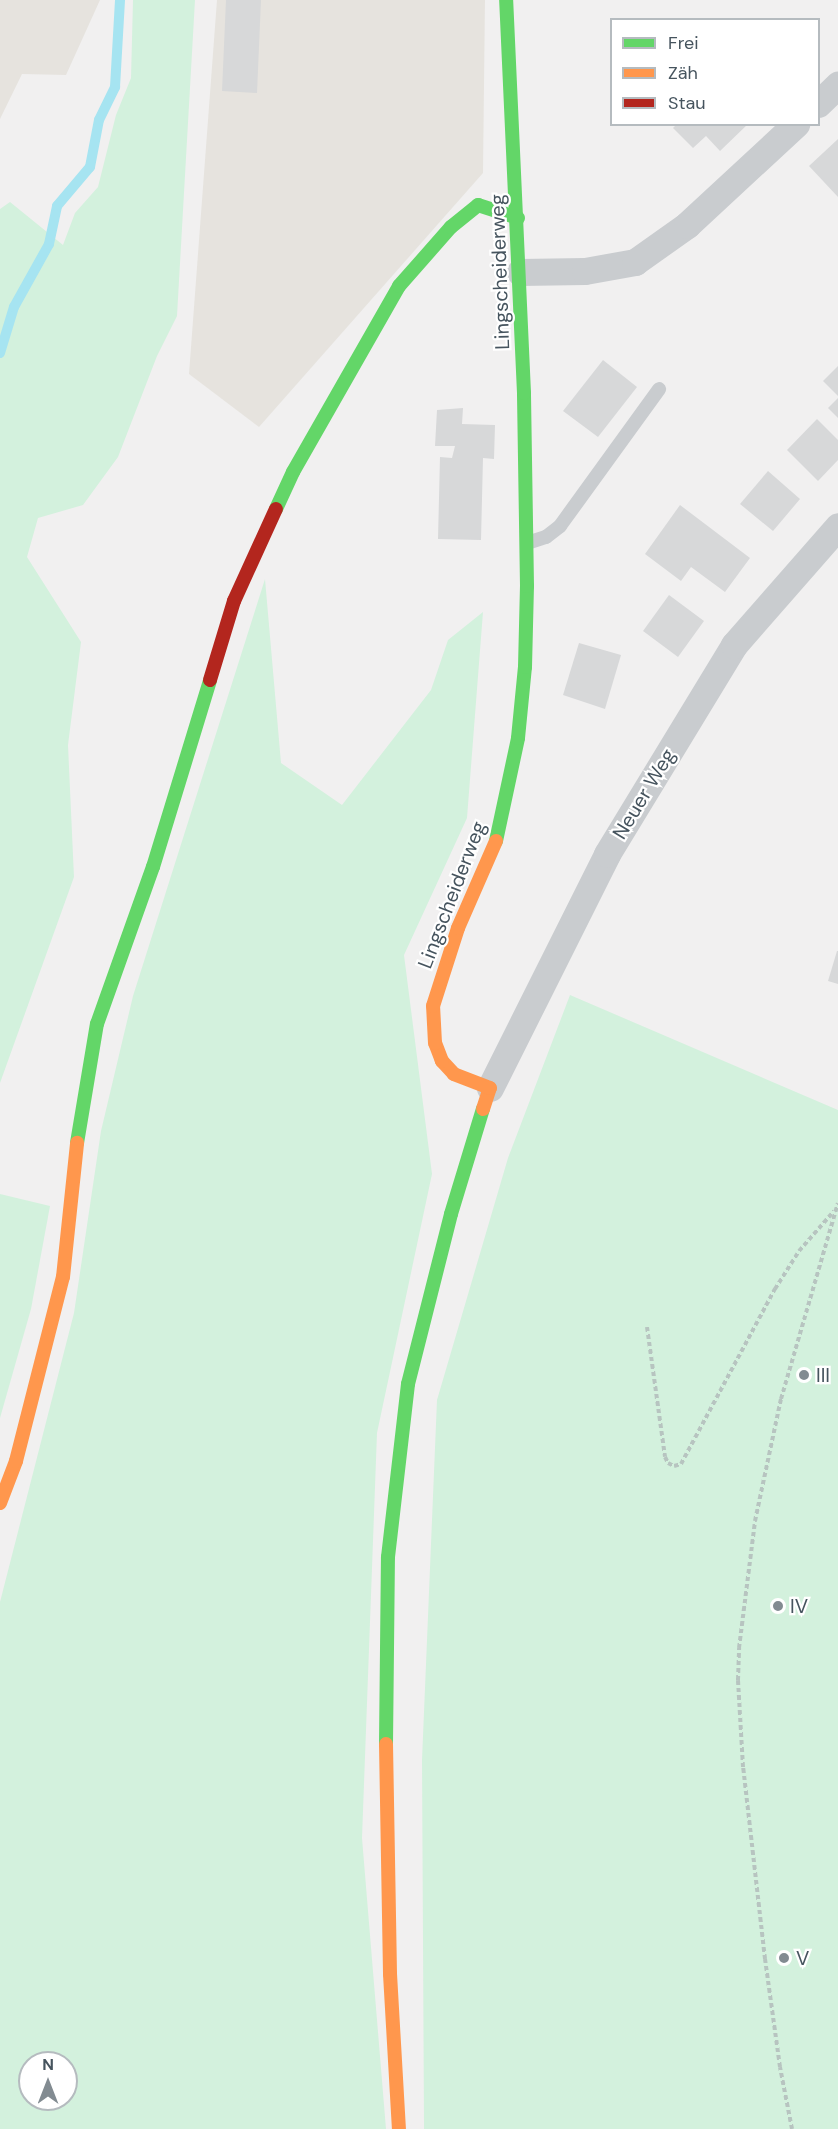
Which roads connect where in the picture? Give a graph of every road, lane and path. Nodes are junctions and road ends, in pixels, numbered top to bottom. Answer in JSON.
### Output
{"nodes":[{"id":1,"x":507,"y":0,"type":"edge"},
{"id":2,"x":838,"y":85,"type":"edge"},
{"id":3,"x":820,"y":103,"type":"edge"},
{"id":4,"x":794,"y":126,"type":"edge"},
{"id":5,"x":518,"y":218,"type":"junction"},
{"id":6,"x":520,"y":272,"type":"junction"},
{"id":7,"x":659,"y":389,"type":"dead end"},
{"id":8,"x":838,"y":526,"type":"edge"},
{"id":9,"x":527,"y":543,"type":"junction"},
{"id":10,"x":490,"y":1088,"type":"junction"},
{"id":11,"x":837,"y":1206,"type":"edge"},
{"id":12,"x":647,"y":1327,"type":"dead end"},
{"id":13,"x":0,"y":1503,"type":"edge"},
{"id":14,"x":399,"y":2129,"type":"edge"},
{"id":15,"x":792,"y":2129,"type":"edge"}],
"edges":[{"from":1,"to":5,"type":"street","name":"Lingscheiderweg"},
{"from":2,"to":3,"type":"street"},
{"from":4,"to":6,"type":"street"},
{"from":5,"to":6,"type":"street","name":"Lingscheiderweg"},
{"from":5,"to":13,"type":"street"},
{"from":6,"to":9,"type":"street","name":"Lingscheiderweg"},
{"from":7,"to":9,"type":"lane"},
{"from":8,"to":10,"type":"street","name":"Neuer Weg"},
{"from":9,"to":10,"type":"street","name":"Lingscheiderweg"},
{"from":10,"to":14,"type":"street"},
{"from":11,"to":12,"type":"path"},
{"from":11,"to":15,"type":"path"}]}
